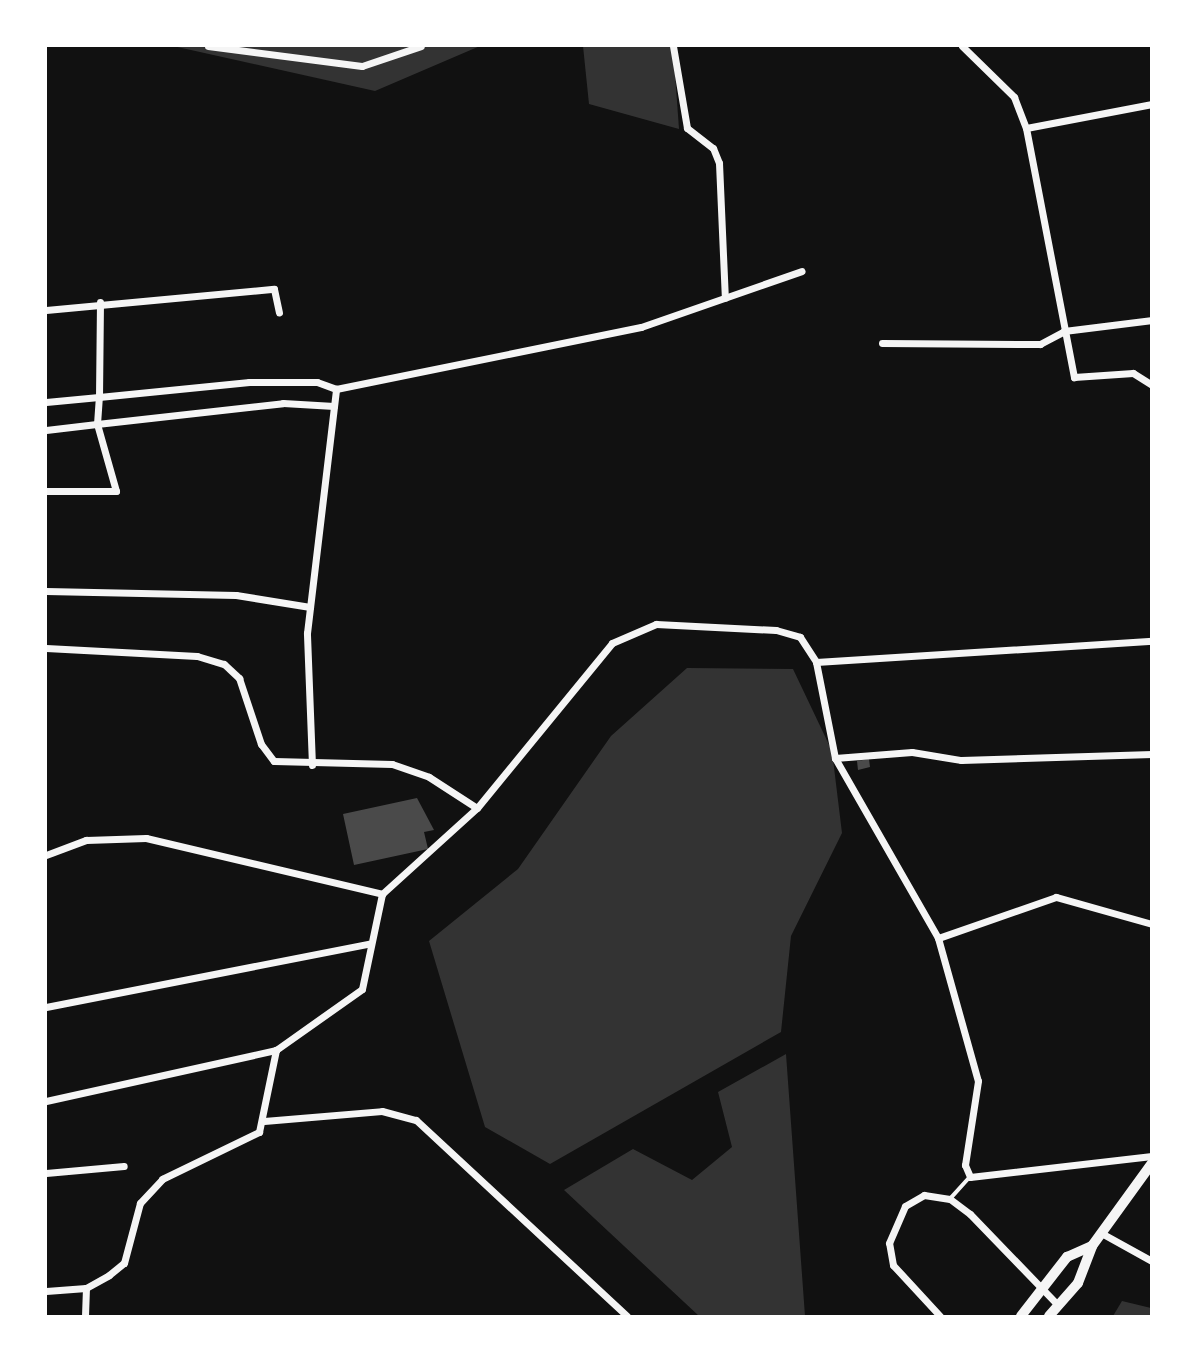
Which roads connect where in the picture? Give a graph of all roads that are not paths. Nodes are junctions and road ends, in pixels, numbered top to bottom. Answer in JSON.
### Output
{"nodes":[{"id":1,"x":208,"y":46,"type":"edge"},
{"id":2,"x":421,"y":46,"type":"edge"},
{"id":3,"x":673,"y":46,"type":"edge"},
{"id":4,"x":962,"y":46,"type":"edge"},
{"id":5,"x":1152,"y":104,"type":"edge"},
{"id":6,"x":1026,"y":128,"type":"junction"},
{"id":7,"x":802,"y":271,"type":"dead end"},
{"id":8,"x":725,"y":298,"type":"junction"},
{"id":9,"x":100,"y":302,"type":"junction"},
{"id":10,"x":46,"y":310,"type":"edge"},
{"id":11,"x":279,"y":312,"type":"dead end"},
{"id":12,"x":1152,"y":320,"type":"edge"},
{"id":13,"x":1064,"y":331,"type":"junction"},
{"id":14,"x":882,"y":344,"type":"dead end"},
{"id":15,"x":1152,"y":385,"type":"edge"},
{"id":16,"x":336,"y":389,"type":"junction"},
{"id":17,"x":99,"y":397,"type":"junction"},
{"id":18,"x":46,"y":402,"type":"edge"},
{"id":19,"x":334,"y":406,"type":"junction"},
{"id":20,"x":97,"y":424,"type":"junction"},
{"id":21,"x":46,"y":430,"type":"edge"},
{"id":22,"x":46,"y":491,"type":"edge"},
{"id":23,"x":46,"y":591,"type":"edge"},
{"id":24,"x":310,"y":607,"type":"junction"},
{"id":25,"x":1152,"y":641,"type":"edge"},
{"id":26,"x":46,"y":648,"type":"edge"},
{"id":27,"x":816,"y":662,"type":"junction"},
{"id":28,"x":1152,"y":754,"type":"edge"},
{"id":29,"x":835,"y":758,"type":"junction"},
{"id":30,"x":312,"y":765,"type":"junction"},
{"id":31,"x":477,"y":808,"type":"junction"},
{"id":32,"x":46,"y":855,"type":"edge"},
{"id":33,"x":382,"y":894,"type":"junction"},
{"id":34,"x":1152,"y":924,"type":"edge"},
{"id":35,"x":938,"y":938,"type":"junction"},
{"id":36,"x":368,"y":944,"type":"junction"},
{"id":37,"x":46,"y":1007,"type":"edge"},
{"id":38,"x":276,"y":1050,"type":"junction"},
{"id":39,"x":46,"y":1101,"type":"edge"},
{"id":40,"x":264,"y":1121,"type":"junction"},
{"id":41,"x":1152,"y":1156,"type":"edge"},
{"id":42,"x":1152,"y":1163,"type":"edge"},
{"id":43,"x":124,"y":1166,"type":"dead end"},
{"id":44,"x":46,"y":1173,"type":"edge"},
{"id":45,"x":970,"y":1177,"type":"junction"},
{"id":46,"x":950,"y":1199,"type":"junction"},
{"id":47,"x":1102,"y":1234,"type":"junction"},
{"id":48,"x":1092,"y":1246,"type":"junction"},
{"id":49,"x":1152,"y":1261,"type":"edge"},
{"id":50,"x":86,"y":1289,"type":"junction"},
{"id":51,"x":1042,"y":1289,"type":"junction"},
{"id":52,"x":46,"y":1291,"type":"edge"},
{"id":53,"x":1058,"y":1305,"type":"junction"},
{"id":54,"x":85,"y":1317,"type":"edge"},
{"id":55,"x":627,"y":1317,"type":"edge"},
{"id":56,"x":940,"y":1317,"type":"edge"},
{"id":57,"x":1021,"y":1317,"type":"edge"},
{"id":58,"x":1049,"y":1317,"type":"edge"}],
"edges":[{"from":1,"to":2,"type":"street"},
{"from":3,"to":8,"type":"street"},
{"from":4,"to":6,"type":"street"},
{"from":5,"to":6,"type":"street"},
{"from":6,"to":13,"type":"street"},
{"from":7,"to":8,"type":"street"},
{"from":8,"to":16,"type":"street"},
{"from":9,"to":10,"type":"street"},
{"from":9,"to":11,"type":"street"},
{"from":9,"to":17,"type":"street"},
{"from":12,"to":13,"type":"street"},
{"from":13,"to":14,"type":"street"},
{"from":13,"to":15,"type":"street"},
{"from":16,"to":17,"type":"street"},
{"from":16,"to":19,"type":"street"},
{"from":17,"to":18,"type":"street"},
{"from":17,"to":20,"type":"street"},
{"from":19,"to":20,"type":"street"},
{"from":19,"to":24,"type":"street"},
{"from":20,"to":21,"type":"street"},
{"from":20,"to":22,"type":"street"},
{"from":23,"to":24,"type":"street"},
{"from":24,"to":30,"type":"street"},
{"from":25,"to":27,"type":"street"},
{"from":26,"to":30,"type":"street"},
{"from":27,"to":29,"type":"street"},
{"from":27,"to":31,"type":"street"},
{"from":28,"to":29,"type":"street"},
{"from":29,"to":35,"type":"street"},
{"from":30,"to":31,"type":"street"},
{"from":31,"to":33,"type":"street"},
{"from":32,"to":33,"type":"street"},
{"from":33,"to":36,"type":"street"},
{"from":34,"to":35,"type":"street"},
{"from":35,"to":45,"type":"street"},
{"from":36,"to":37,"type":"street"},
{"from":36,"to":38,"type":"street"},
{"from":38,"to":39,"type":"street"},
{"from":38,"to":40,"type":"street"},
{"from":40,"to":50,"type":"street"},
{"from":40,"to":55,"type":"street"},
{"from":41,"to":45,"type":"street"},
{"from":42,"to":47,"type":"main road"},
{"from":43,"to":44,"type":"street"},
{"from":45,"to":46,"type":"lane"},
{"from":46,"to":51,"type":"street"},
{"from":46,"to":56,"type":"street"},
{"from":47,"to":48,"type":"main road"},
{"from":47,"to":49,"type":"street"},
{"from":48,"to":51,"type":"main road"},
{"from":48,"to":53,"type":"main road"},
{"from":50,"to":52,"type":"street"},
{"from":50,"to":54,"type":"street"},
{"from":51,"to":53,"type":"street"},
{"from":51,"to":57,"type":"main road"},
{"from":53,"to":58,"type":"main road"}]}
